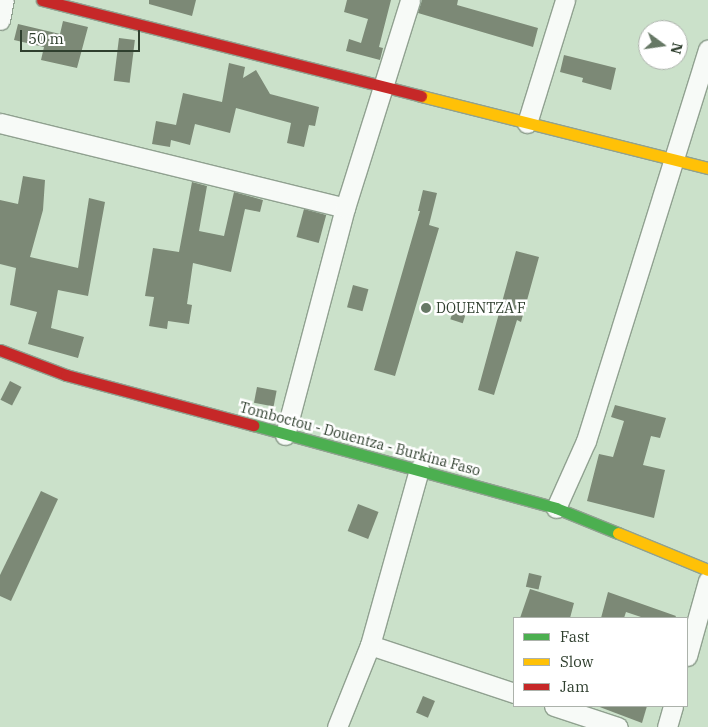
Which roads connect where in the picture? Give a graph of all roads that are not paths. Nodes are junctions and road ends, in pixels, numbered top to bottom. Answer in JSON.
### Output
{"nodes":[{"id":1,"x":4,"y":0,"type":"edge"},
{"id":2,"x":42,"y":0,"type":"edge"},
{"id":3,"x":410,"y":0,"type":"edge"},
{"id":4,"x":566,"y":0,"type":"edge"},
{"id":5,"x":0,"y":20,"type":"edge"},
{"id":6,"x":708,"y":50,"type":"edge"},
{"id":7,"x":384,"y":86,"type":"junction"},
{"id":8,"x":527,"y":122,"type":"junction"},
{"id":9,"x":0,"y":123,"type":"edge"},
{"id":10,"x":674,"y":160,"type":"junction"},
{"id":11,"x":708,"y":168,"type":"edge"},
{"id":12,"x":345,"y":208,"type":"junction"},
{"id":13,"x":0,"y":350,"type":"edge"},
{"id":14,"x":285,"y":435,"type":"junction"},
{"id":15,"x":419,"y":469,"type":"junction"},
{"id":16,"x":556,"y":508,"type":"junction"},
{"id":17,"x":708,"y":570,"type":"edge"},
{"id":18,"x":708,"y":580,"type":"edge"},
{"id":19,"x":370,"y":645,"type":"junction"},
{"id":20,"x":688,"y":652,"type":"edge"},
{"id":21,"x":513,"y":693,"type":"edge"},
{"id":22,"x":557,"y":707,"type":"edge"},
{"id":23,"x":672,"y":707,"type":"edge"},
{"id":24,"x":337,"y":727,"type":"edge"},
{"id":25,"x":618,"y":727,"type":"edge"},
{"id":26,"x":666,"y":727,"type":"edge"}],
"edges":[{"from":1,"to":5,"type":"street"},
{"from":2,"to":7,"type":"main road"},
{"from":3,"to":7,"type":"street"},
{"from":4,"to":8,"type":"street"},
{"from":6,"to":10,"type":"street"},
{"from":7,"to":8,"type":"main road"},
{"from":7,"to":12,"type":"street"},
{"from":8,"to":10,"type":"main road"},
{"from":9,"to":12,"type":"street"},
{"from":10,"to":11,"type":"main road"},
{"from":10,"to":16,"type":"street"},
{"from":12,"to":14,"type":"street"},
{"from":13,"to":14,"type":"main road","name":"Tomboctou - Douentza - Burkina Faso"},
{"from":14,"to":15,"type":"main road","name":"Tomboctou - Douentza - Burkina Faso"},
{"from":15,"to":16,"type":"main road","name":"Tomboctou - Douentza - Burkina Faso"},
{"from":15,"to":19,"type":"street"},
{"from":16,"to":17,"type":"main road","name":"Tomboctou - Douentza - Burkina Faso"},
{"from":18,"to":20,"type":"street"},
{"from":19,"to":21,"type":"street"},
{"from":19,"to":24,"type":"street"},
{"from":22,"to":25,"type":"street"},
{"from":23,"to":26,"type":"street"}]}
